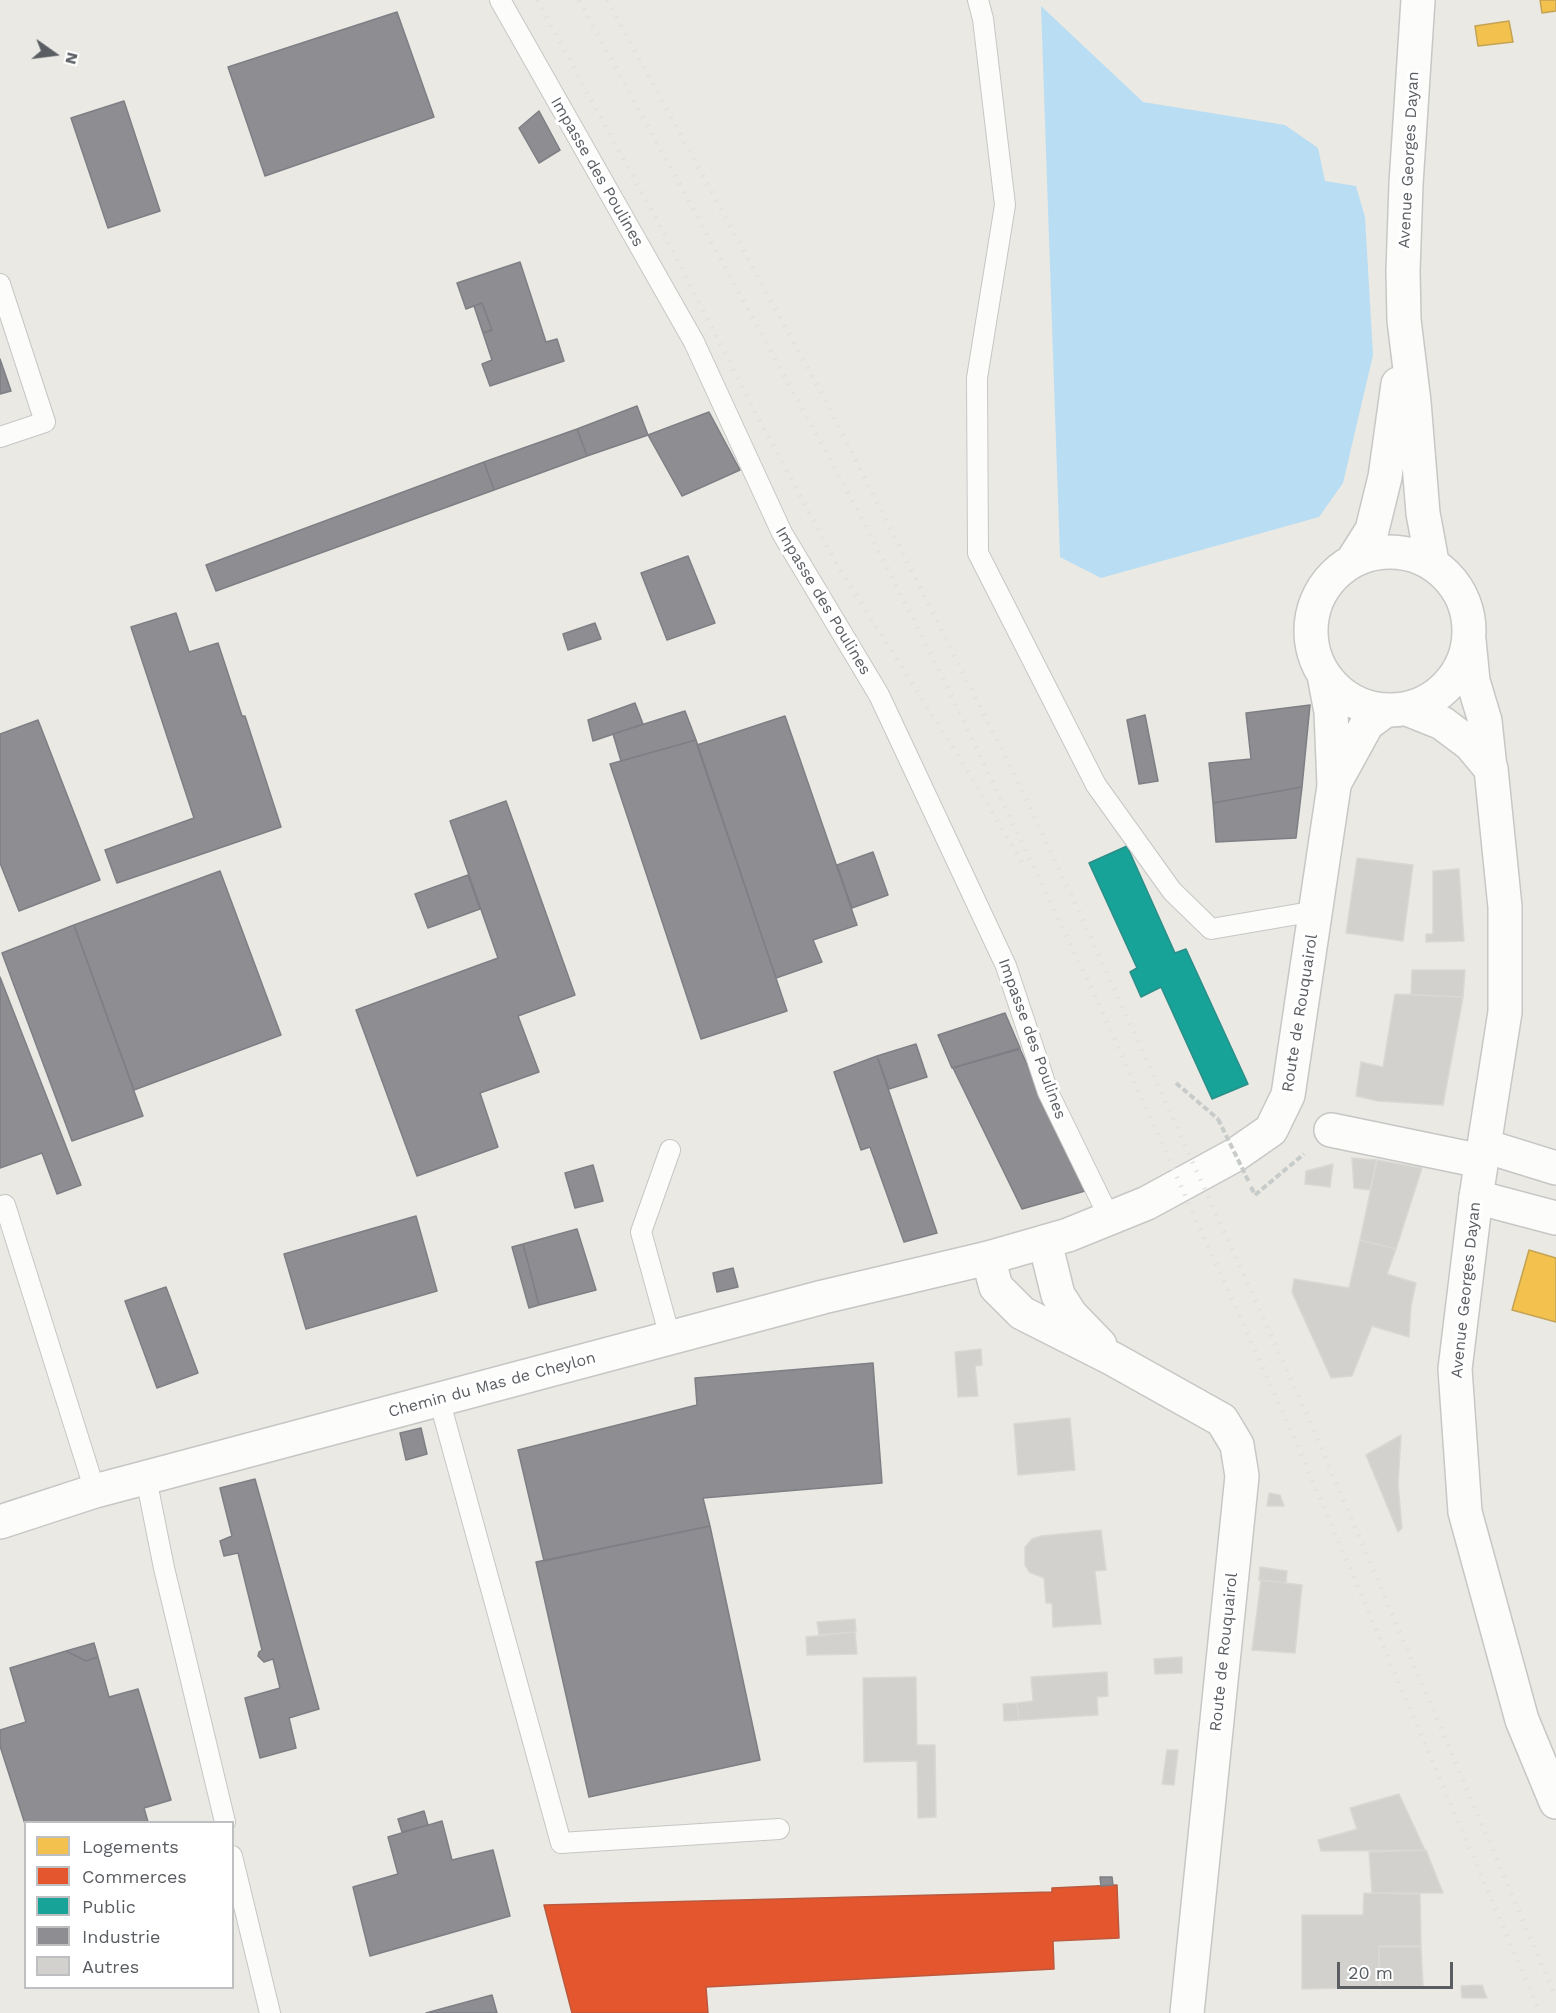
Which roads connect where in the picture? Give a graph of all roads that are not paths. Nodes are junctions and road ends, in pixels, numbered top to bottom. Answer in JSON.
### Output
{"nodes":[{"id":1,"x":500,"y":0,"type":"edge"},
{"id":2,"x":978,"y":0,"type":"edge"},
{"id":3,"x":1418,"y":0,"type":"edge"},
{"id":4,"x":0,"y":284,"type":"edge"},
{"id":5,"x":1404,"y":320,"type":"junction"},
{"id":6,"x":0,"y":437,"type":"edge"},
{"id":7,"x":1353,"y":560,"type":"junction"},
{"id":8,"x":1432,"y":562,"type":"junction"},
{"id":9,"x":1469,"y":640,"type":"junction"},
{"id":10,"x":1324,"y":675,"type":"junction"},
{"id":11,"x":1396,"y":710,"type":"junction"},
{"id":12,"x":1490,"y":768,"type":"junction"},
{"id":13,"x":1334,"y":786,"type":"junction"},
{"id":14,"x":1316,"y":911,"type":"junction"},
{"id":15,"x":1331,"y":1130,"type":"dead end"},
{"id":16,"x":670,"y":1150,"type":"dead end"},
{"id":17,"x":1483,"y":1154,"type":"junction"},
{"id":18,"x":1556,"y":1168,"type":"edge"},
{"id":19,"x":1476,"y":1197,"type":"junction"},
{"id":20,"x":5,"y":1205,"type":"dead end"},
{"id":21,"x":1556,"y":1218,"type":"edge"},
{"id":22,"x":1110,"y":1219,"type":"junction"},
{"id":23,"x":1057,"y":1239,"type":"junction"},
{"id":24,"x":988,"y":1258,"type":"junction"},
{"id":25,"x":670,"y":1337,"type":"junction"},
{"id":26,"x":1113,"y":1359,"type":"junction"},
{"id":27,"x":439,"y":1399,"type":"junction"},
{"id":28,"x":146,"y":1478,"type":"junction"},
{"id":29,"x":95,"y":1491,"type":"junction"},
{"id":30,"x":0,"y":1522,"type":"edge"},
{"id":31,"x":1556,"y":1802,"type":"edge"},
{"id":32,"x":225,"y":1821,"type":"edge"},
{"id":33,"x":779,"y":1829,"type":"dead end"},
{"id":34,"x":234,"y":1864,"type":"edge"},
{"id":35,"x":270,"y":2013,"type":"edge"},
{"id":36,"x":1187,"y":2013,"type":"edge"}],
"edges":[{"from":1,"to":22,"type":"lane","name":"Impasse des Poulines"},
{"from":2,"to":14,"type":"lane"},
{"from":3,"to":5,"type":"street","name":"Avenue Georges Dayan"},
{"from":4,"to":6,"type":"lane"},
{"from":5,"to":7,"type":"street","name":"Avenue Georges Dayan"},
{"from":5,"to":8,"type":"street","name":"Avenue Georges Dayan"},
{"from":7,"to":8,"type":"street"},
{"from":7,"to":10,"type":"street"},
{"from":8,"to":9,"type":"street"},
{"from":9,"to":11,"type":"street"},
{"from":9,"to":12,"type":"street","name":"Avenue Georges Dayan"},
{"from":10,"to":11,"type":"street"},
{"from":10,"to":13,"type":"street","name":"Route de Rouquairol"},
{"from":11,"to":12,"type":"street"},
{"from":11,"to":13,"type":"street","name":"Route de Rouquairol"},
{"from":12,"to":17,"type":"street","name":"Avenue Georges Dayan"},
{"from":13,"to":14,"type":"street","name":"Route de Rouquairol"},
{"from":14,"to":22,"type":"street","name":"Route de Rouquairol"},
{"from":15,"to":17,"type":"street"},
{"from":16,"to":25,"type":"lane"},
{"from":17,"to":18,"type":"street"},
{"from":17,"to":19,"type":"street","name":"Avenue Georges Dayan"},
{"from":19,"to":21,"type":"street"},
{"from":19,"to":31,"type":"street","name":"Avenue Georges Dayan"},
{"from":20,"to":29,"type":"lane"},
{"from":22,"to":23,"type":"street","name":"Route de Rouquairol"},
{"from":23,"to":24,"type":"street","name":"Route de Rouquairol"},
{"from":23,"to":26,"type":"street","name":"Route de Rouquairol"},
{"from":24,"to":25,"type":"street","name":"Chemin du Mas de Cheylon"},
{"from":24,"to":26,"type":"street","name":"Route de Rouquairol"},
{"from":25,"to":27,"type":"street","name":"Chemin du Mas de Cheylon"},
{"from":26,"to":36,"type":"street","name":"Route de Rouquairol"},
{"from":27,"to":28,"type":"street","name":"Chemin du Mas de Cheylon"},
{"from":27,"to":33,"type":"lane"},
{"from":28,"to":29,"type":"street","name":"Chemin du Mas de Cheylon"},
{"from":28,"to":32,"type":"lane"},
{"from":29,"to":30,"type":"street","name":"Chemin du Mas de Cheylon"},
{"from":34,"to":35,"type":"lane"}]}
